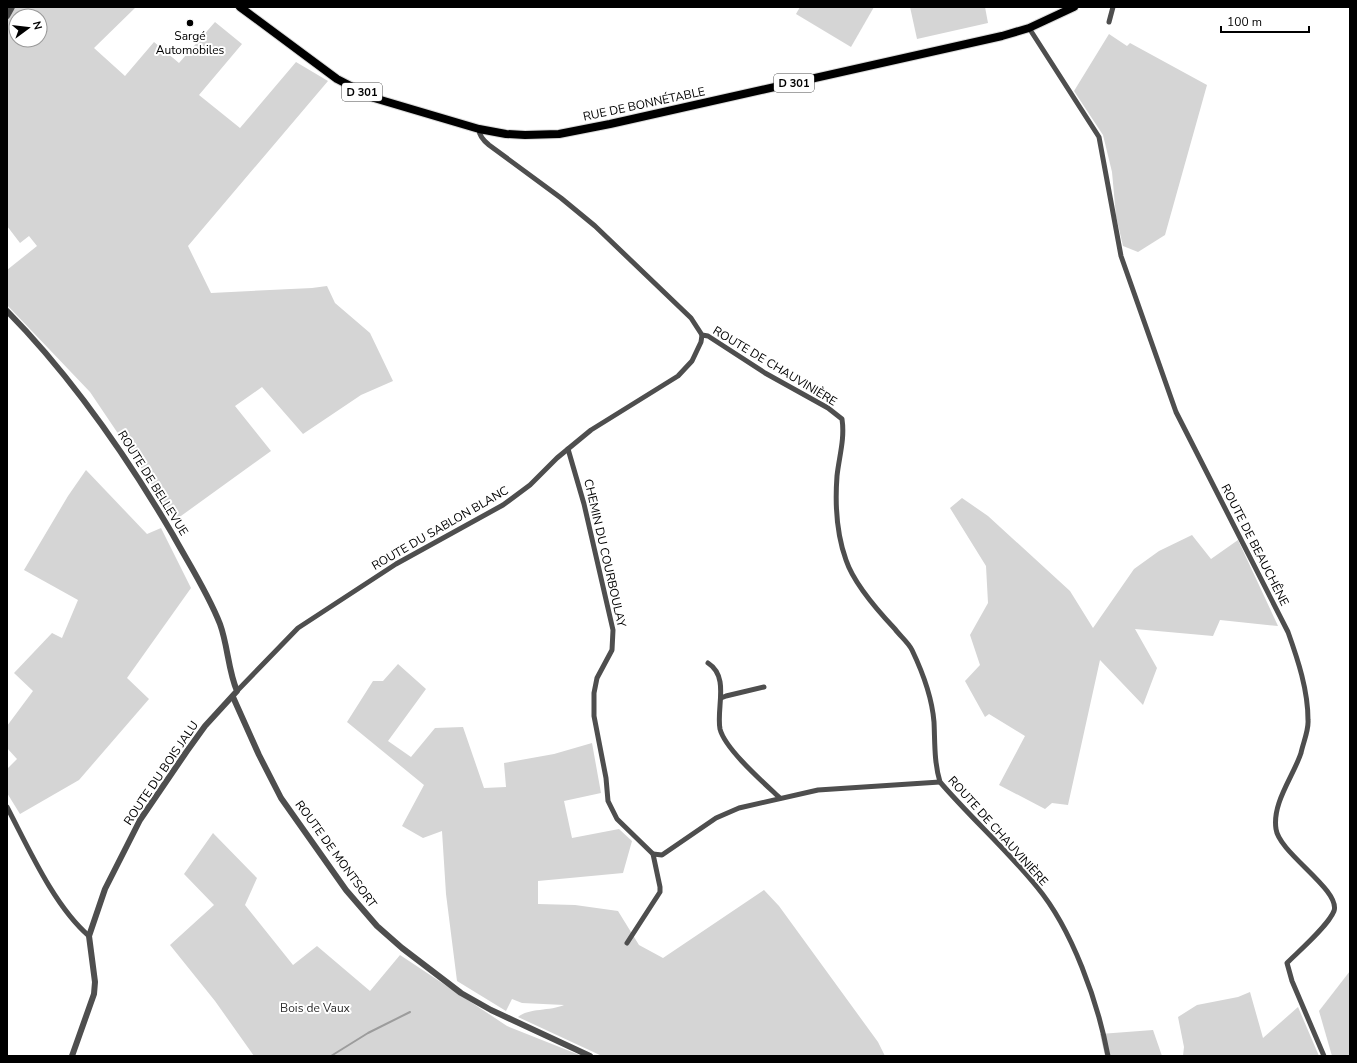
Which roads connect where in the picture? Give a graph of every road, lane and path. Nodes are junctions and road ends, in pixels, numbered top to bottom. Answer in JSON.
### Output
{"nodes":[{"id":1,"x":12,"y":7,"type":"edge"},
{"id":2,"x":240,"y":7,"type":"edge"},
{"id":3,"x":1074,"y":7,"type":"edge"},
{"id":4,"x":1112,"y":8,"type":"edge"},
{"id":5,"x":7,"y":16,"type":"edge"},
{"id":6,"x":1109,"y":22,"type":"dead end"},
{"id":7,"x":1029,"y":28,"type":"junction"},
{"id":8,"x":479,"y":129,"type":"junction"},
{"id":9,"x":7,"y":312,"type":"edge"},
{"id":10,"x":702,"y":335,"type":"junction"},
{"id":11,"x":568,"y":449,"type":"junction"},
{"id":12,"x":708,"y":663,"type":"dead end"},
{"id":13,"x":764,"y":687,"type":"dead end"},
{"id":14,"x":237,"y":692,"type":"junction"},
{"id":15,"x":233,"y":697,"type":"junction"},
{"id":16,"x":721,"y":698,"type":"junction"},
{"id":17,"x":940,"y":782,"type":"junction"},
{"id":18,"x":780,"y":798,"type":"junction"},
{"id":19,"x":7,"y":807,"type":"edge"},
{"id":20,"x":653,"y":854,"type":"junction"},
{"id":21,"x":89,"y":936,"type":"junction"},
{"id":22,"x":627,"y":943,"type":"dead end"},
{"id":23,"x":72,"y":1056,"type":"edge"},
{"id":24,"x":590,"y":1056,"type":"edge"},
{"id":25,"x":1108,"y":1056,"type":"edge"},
{"id":26,"x":1324,"y":1056,"type":"edge"}],
"edges":[{"from":1,"to":5,"type":"street"},
{"from":2,"to":8,"type":"main road","name":"RUE DE BONNÉTABLE","number":"D 301"},
{"from":3,"to":7,"type":"main road","name":"RUE DE BONNÉTABLE","number":"D 301"},
{"from":4,"to":6,"type":"street"},
{"from":7,"to":8,"type":"main road","name":"RUE DE BONNÉTABLE","number":"D 301"},
{"from":7,"to":26,"type":"street","name":"ROUTE DE BEAUCHÊNE"},
{"from":8,"to":10,"type":"street","name":"ROUTE DE CHAUVINIÈRE"},
{"from":9,"to":14,"type":"street","name":"ROUTE DE BELLEVUE"},
{"from":10,"to":11,"type":"street","name":"ROUTE DU SABLON BLANC"},
{"from":10,"to":17,"type":"street","name":"ROUTE DE CHAUVINIÈRE"},
{"from":11,"to":14,"type":"street","name":"ROUTE DU SABLON BLANC"},
{"from":11,"to":20,"type":"street","name":"CHEMIN DU COURBOULAY"},
{"from":12,"to":16,"type":"street"},
{"from":13,"to":16,"type":"street"},
{"from":14,"to":15,"type":"street","name":"ROUTE DU BOIS JALU"},
{"from":15,"to":21,"type":"street","name":"ROUTE DU BOIS JALU"},
{"from":15,"to":24,"type":"street","name":"ROUTE DE MONTSORT"},
{"from":16,"to":18,"type":"street"},
{"from":17,"to":18,"type":"street"},
{"from":17,"to":25,"type":"street","name":"ROUTE DE CHAUVINIÈRE"},
{"from":18,"to":20,"type":"street"},
{"from":19,"to":21,"type":"street"},
{"from":20,"to":22,"type":"street"},
{"from":21,"to":23,"type":"street","name":"ROUTE DU BOIS JALU"}]}
